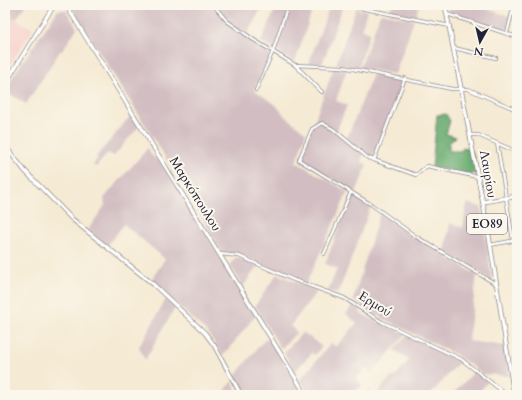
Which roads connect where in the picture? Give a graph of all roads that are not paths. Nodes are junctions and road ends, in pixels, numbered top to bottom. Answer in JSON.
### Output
{"nodes":[{"id":1,"x":54,"y":5,"type":"edge"},
{"id":2,"x":66,"y":5,"type":"edge"},
{"id":3,"x":288,"y":5,"type":"edge"},
{"id":4,"x":345,"y":5,"type":"edge"},
{"id":5,"x":445,"y":5,"type":"edge"},
{"id":6,"x":514,"y":5,"type":"edge"},
{"id":7,"x":214,"y":6,"type":"edge"},
{"id":8,"x":357,"y":6,"type":"edge"},
{"id":9,"x":447,"y":14,"type":"junction"},
{"id":10,"x":513,"y":14,"type":"junction"},
{"id":11,"x":517,"y":15,"type":"edge"},
{"id":12,"x":450,"y":26,"type":"junction"},
{"id":13,"x":507,"y":34,"type":"junction"},
{"id":14,"x":517,"y":37,"type":"edge"},
{"id":15,"x":454,"y":48,"type":"junction"},
{"id":16,"x":273,"y":51,"type":"junction"},
{"id":17,"x":496,"y":58,"type":"dead end"},
{"id":18,"x":295,"y":65,"type":"junction"},
{"id":19,"x":405,"y":78,"type":"junction"},
{"id":20,"x":5,"y":84,"type":"edge"},
{"id":21,"x":462,"y":88,"type":"junction"},
{"id":22,"x":256,"y":90,"type":"dead end"},
{"id":23,"x":322,"y":92,"type":"dead end"},
{"id":24,"x":517,"y":110,"type":"edge"},
{"id":25,"x":471,"y":135,"type":"junction"},
{"id":26,"x":497,"y":143,"type":"junction"},
{"id":27,"x":5,"y":147,"type":"edge"},
{"id":28,"x":517,"y":152,"type":"edge"},
{"id":29,"x":374,"y":160,"type":"junction"},
{"id":30,"x":478,"y":177,"type":"junction"},
{"id":31,"x":351,"y":192,"type":"junction"},
{"id":32,"x":517,"y":196,"type":"edge"},
{"id":33,"x":506,"y":198,"type":"junction"},
{"id":34,"x":483,"y":202,"type":"junction"},
{"id":35,"x":513,"y":240,"type":"junction"},
{"id":36,"x":517,"y":240,"type":"edge"},
{"id":37,"x":490,"y":245,"type":"junction"},
{"id":38,"x":220,"y":254,"type":"junction"},
{"id":39,"x":324,"y":254,"type":"dead end"},
{"id":40,"x":497,"y":285,"type":"junction"},
{"id":41,"x":241,"y":395,"type":"edge"},
{"id":42,"x":306,"y":395,"type":"edge"},
{"id":43,"x":507,"y":395,"type":"edge"},
{"id":44,"x":514,"y":395,"type":"edge"}],
"edges":[{"from":1,"to":20,"type":"main road"},
{"from":2,"to":38,"type":"main road","name":"Μαρκόπουλου"},
{"from":3,"to":16,"type":"street"},
{"from":4,"to":8,"type":"street"},
{"from":5,"to":9,"type":"main road","name":"Λαυρίου","number":"ΕΟ89"},
{"from":6,"to":10,"type":"street"},
{"from":7,"to":16,"type":"street"},
{"from":8,"to":12,"type":"street"},
{"from":9,"to":12,"type":"main road","name":"Λαυρίου","number":"ΕΟ89"},
{"from":9,"to":13,"type":"street"},
{"from":10,"to":11,"type":"street"},
{"from":10,"to":13,"type":"street"},
{"from":12,"to":15,"type":"main road","name":"Λαυρίου","number":"ΕΟ89"},
{"from":13,"to":14,"type":"street"},
{"from":15,"to":17,"type":"street"},
{"from":15,"to":21,"type":"main road","name":"Λαυρίου","number":"ΕΟ89"},
{"from":16,"to":18,"type":"street"},
{"from":16,"to":22,"type":"street"},
{"from":18,"to":19,"type":"street"},
{"from":18,"to":23,"type":"street"},
{"from":19,"to":21,"type":"street"},
{"from":19,"to":29,"type":"street"},
{"from":21,"to":24,"type":"street"},
{"from":21,"to":25,"type":"main road","name":"Λαυρίου","number":"ΕΟ89"},
{"from":25,"to":26,"type":"street"},
{"from":25,"to":30,"type":"main road","name":"Λαυρίου","number":"ΕΟ89"},
{"from":26,"to":28,"type":"street"},
{"from":26,"to":33,"type":"street"},
{"from":27,"to":41,"type":"main road"},
{"from":29,"to":30,"type":"street"},
{"from":29,"to":31,"type":"street"},
{"from":30,"to":34,"type":"main road","name":"Λαυρίου","number":"ΕΟ89"},
{"from":31,"to":39,"type":"street"},
{"from":31,"to":40,"type":"street"},
{"from":32,"to":33,"type":"main road"},
{"from":33,"to":34,"type":"main road"},
{"from":33,"to":35,"type":"street"},
{"from":34,"to":37,"type":"main road","name":"Λαυρίου","number":"ΕΟ89"},
{"from":35,"to":36,"type":"street"},
{"from":35,"to":37,"type":"street"},
{"from":37,"to":40,"type":"main road","name":"Λαυρίου","number":"ΕΟ89"},
{"from":38,"to":42,"type":"main road","name":"Μαρκόπουλου"},
{"from":38,"to":43,"type":"street","name":"Ερμού"},
{"from":40,"to":44,"type":"main road","name":"Λαυρίου","number":"ΕΟ89"}]}
